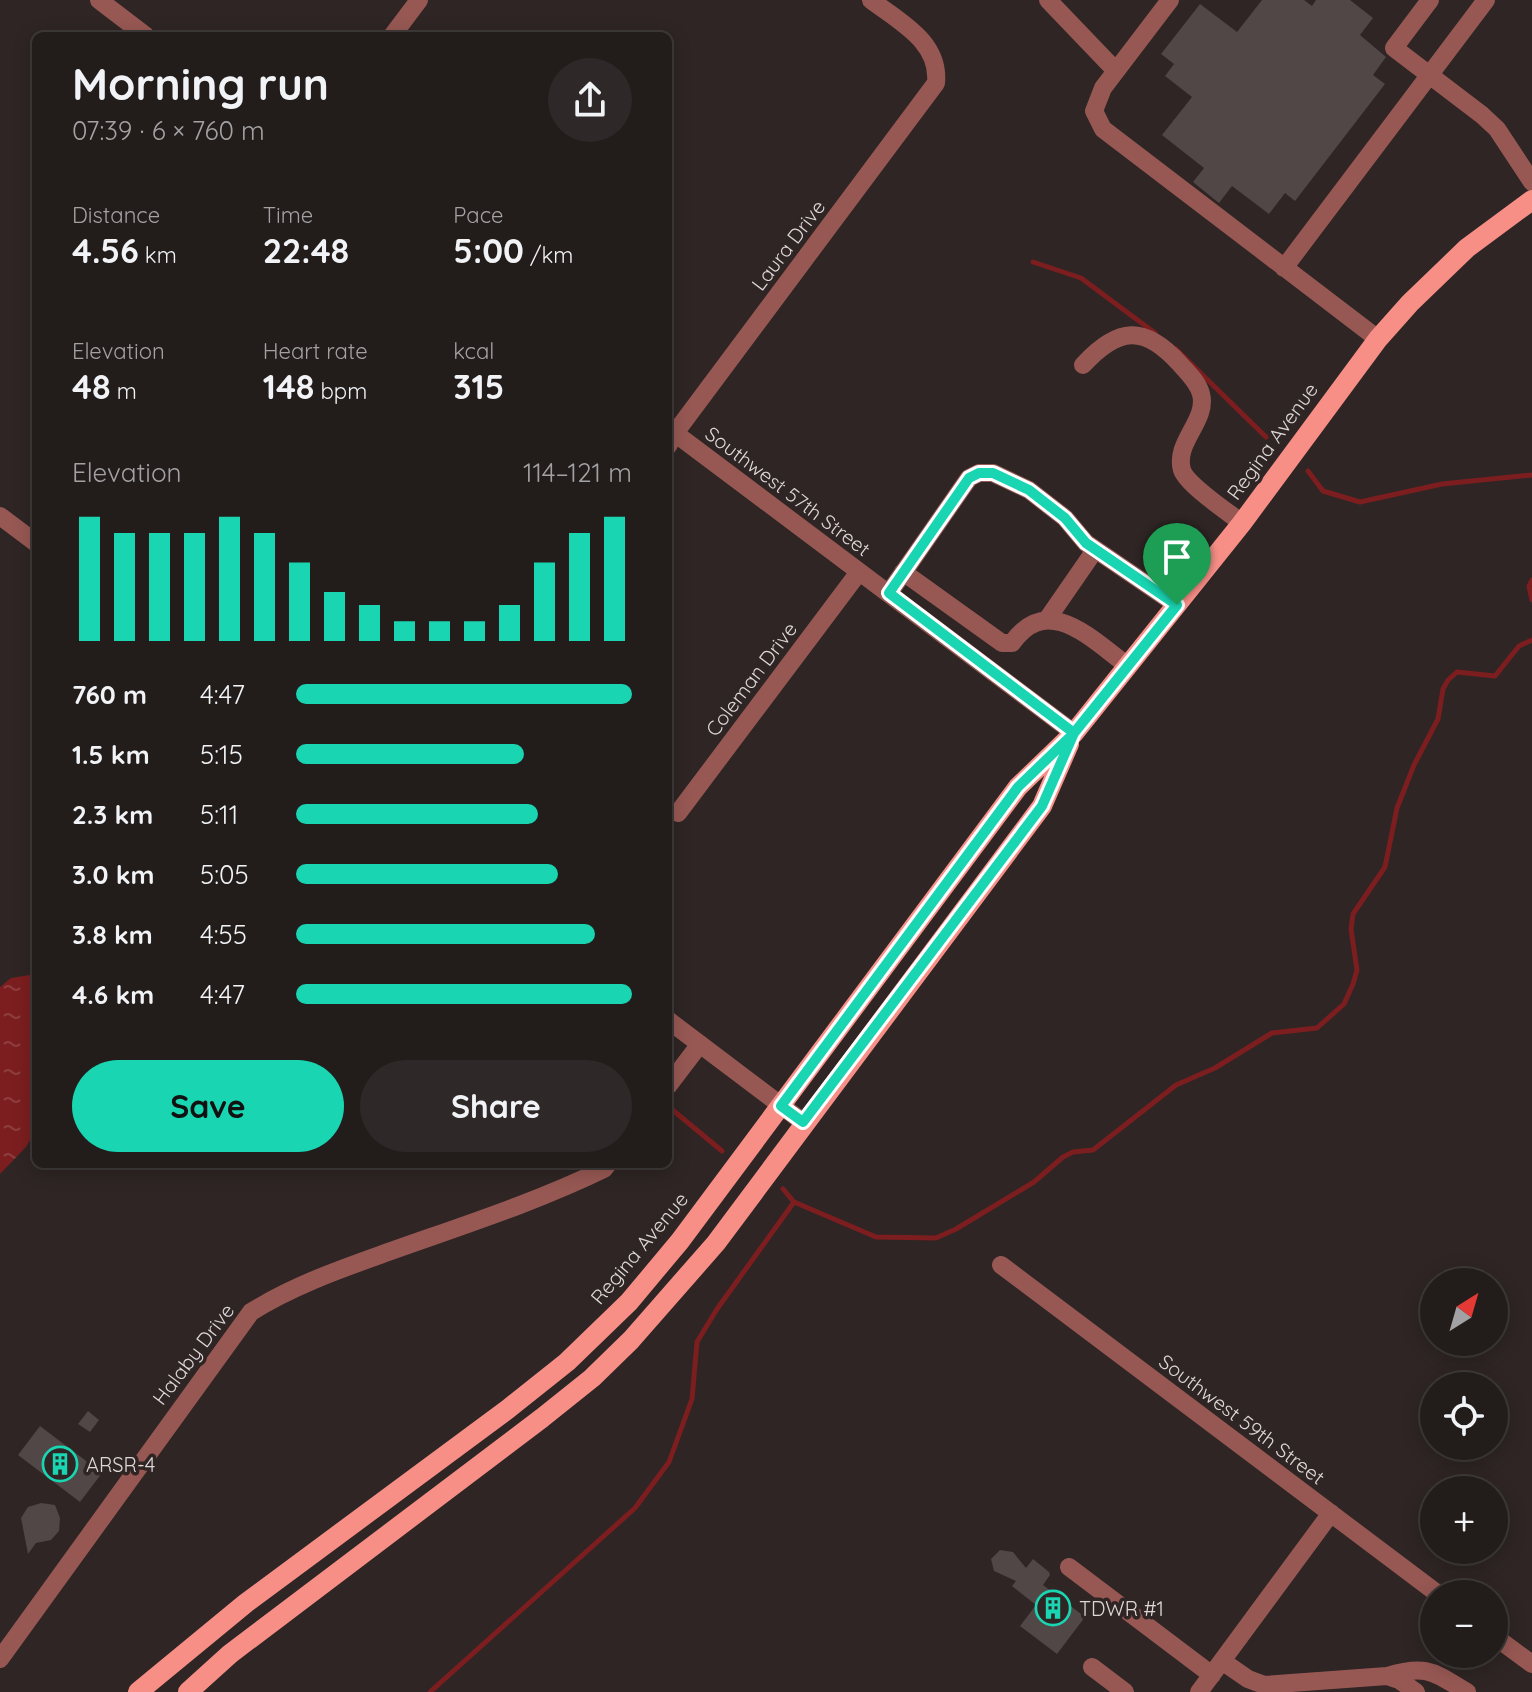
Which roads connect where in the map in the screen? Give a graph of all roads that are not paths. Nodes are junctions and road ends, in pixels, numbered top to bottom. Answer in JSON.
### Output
{"nodes":[{"id":1,"x":99,"y":0,"type":"edge"},
{"id":2,"x":419,"y":0,"type":"edge"},
{"id":3,"x":871,"y":0,"type":"edge"},
{"id":4,"x":1048,"y":0,"type":"edge"},
{"id":5,"x":1170,"y":0,"type":"edge"},
{"id":6,"x":1430,"y":0,"type":"edge"},
{"id":7,"x":1486,"y":0,"type":"edge"},
{"id":8,"x":141,"y":32,"type":"edge"},
{"id":9,"x":395,"y":32,"type":"edge"},
{"id":10,"x":1116,"y":71,"type":"junction"},
{"id":11,"x":1430,"y":75,"type":"junction"},
{"id":12,"x":1532,"y":182,"type":"edge"},
{"id":13,"x":1532,"y":200,"type":"edge"},
{"id":14,"x":1284,"y":268,"type":"junction"},
{"id":15,"x":1378,"y":339,"type":"junction"},
{"id":16,"x":1083,"y":365,"type":"dead end"},
{"id":17,"x":672,"y":433,"type":"edge"},
{"id":18,"x":672,"y":437,"type":"edge"},
{"id":19,"x":0,"y":516,"type":"edge"},
{"id":20,"x":1242,"y":523,"type":"junction"},
{"id":21,"x":32,"y":540,"type":"edge"},
{"id":22,"x":1095,"y":550,"type":"junction"},
{"id":23,"x":859,"y":572,"type":"junction"},
{"id":24,"x":903,"y":572,"type":"junction"},
{"id":25,"x":889,"y":593,"type":"junction"},
{"id":26,"x":1177,"y":605,"type":"junction"},
{"id":27,"x":951,"y":607,"type":"junction"},
{"id":28,"x":1048,"y":618,"type":"junction"},
{"id":29,"x":936,"y":629,"type":"junction"},
{"id":30,"x":989,"y":634,"type":"junction"},
{"id":31,"x":973,"y":657,"type":"junction"},
{"id":32,"x":1128,"y":666,"type":"junction"},
{"id":33,"x":1074,"y":733,"type":"junction"},
{"id":34,"x":678,"y":813,"type":"dead end"},
{"id":35,"x":672,"y":1023,"type":"edge"},
{"id":36,"x":700,"y":1044,"type":"junction"},
{"id":37,"x":672,"y":1081,"type":"edge"},
{"id":38,"x":781,"y":1106,"type":"junction"},
{"id":39,"x":803,"y":1122,"type":"junction"},
{"id":40,"x":605,"y":1168,"type":"edge"},
{"id":41,"x":1001,"y":1265,"type":"dead end"},
{"id":42,"x":1331,"y":1513,"type":"junction"},
{"id":43,"x":1069,"y":1567,"type":"dead end"},
{"id":44,"x":1420,"y":1580,"type":"edge"},
{"id":45,"x":1508,"y":1646,"type":"edge"},
{"id":46,"x":0,"y":1659,"type":"edge"},
{"id":47,"x":1532,"y":1664,"type":"edge"},
{"id":48,"x":1092,"y":1667,"type":"dead end"},
{"id":49,"x":1217,"y":1668,"type":"junction"},
{"id":50,"x":1388,"y":1684,"type":"edge"},
{"id":51,"x":138,"y":1692,"type":"edge"},
{"id":52,"x":188,"y":1692,"type":"edge"},
{"id":53,"x":1125,"y":1692,"type":"edge"},
{"id":54,"x":1199,"y":1692,"type":"edge"},
{"id":55,"x":1416,"y":1692,"type":"edge"},
{"id":56,"x":1467,"y":1692,"type":"edge"}],
"edges":[{"from":1,"to":8,"type":"street"},
{"from":2,"to":9,"type":"street"},
{"from":3,"to":17,"type":"street","name":"Laura Drive"},
{"from":4,"to":10,"type":"street"},
{"from":5,"to":10,"type":"street"},
{"from":6,"to":11,"type":"street"},
{"from":7,"to":11,"type":"street"},
{"from":10,"to":14,"type":"street"},
{"from":11,"to":12,"type":"street"},
{"from":11,"to":14,"type":"street"},
{"from":13,"to":15,"type":"main road","name":"Regina Avenue"},
{"from":14,"to":15,"type":"street"},
{"from":15,"to":20,"type":"main road","name":"Regina Avenue"},
{"from":16,"to":20,"type":"street"},
{"from":18,"to":23,"type":"street","name":"Southwest 57th Street"},
{"from":19,"to":21,"type":"street"},
{"from":20,"to":26,"type":"main road","name":"Regina Avenue"},
{"from":22,"to":24,"type":"street"},
{"from":22,"to":26,"type":"street"},
{"from":22,"to":28,"type":"street"},
{"from":23,"to":25,"type":"street","name":"Southwest 57th Street"},
{"from":23,"to":34,"type":"street","name":"Coleman Drive"},
{"from":24,"to":25,"type":"street"},
{"from":24,"to":27,"type":"street"},
{"from":25,"to":29,"type":"street","name":"Southwest 57th Street"},
{"from":26,"to":32,"type":"main road","name":"Regina Avenue"},
{"from":27,"to":29,"type":"street"},
{"from":27,"to":30,"type":"street"},
{"from":28,"to":30,"type":"street"},
{"from":28,"to":32,"type":"street"},
{"from":29,"to":31,"type":"street","name":"Southwest 57th Street"},
{"from":30,"to":31,"type":"street"},
{"from":31,"to":33,"type":"street","name":"Southwest 57th Street"},
{"from":32,"to":33,"type":"main road","name":"Regina Avenue"},
{"from":33,"to":38,"type":"main road","name":"Regina Avenue"},
{"from":33,"to":39,"type":"main road","name":"Regina Avenue"},
{"from":35,"to":36,"type":"street"},
{"from":36,"to":37,"type":"street"},
{"from":36,"to":38,"type":"street"},
{"from":38,"to":39,"type":"street"},
{"from":38,"to":51,"type":"main road","name":"Regina Avenue"},
{"from":39,"to":52,"type":"main road","name":"Regina Avenue"},
{"from":40,"to":46,"type":"street","name":"Halaby Drive"},
{"from":41,"to":42,"type":"street","name":"Southwest 59th Street"},
{"from":42,"to":44,"type":"street","name":"Southwest 59th Street"},
{"from":42,"to":49,"type":"street"},
{"from":43,"to":49,"type":"street"},
{"from":45,"to":47,"type":"street"},
{"from":48,"to":53,"type":"street"},
{"from":49,"to":50,"type":"street"},
{"from":49,"to":54,"type":"street"},
{"from":50,"to":55,"type":"street"},
{"from":50,"to":56,"type":"street"}]}
